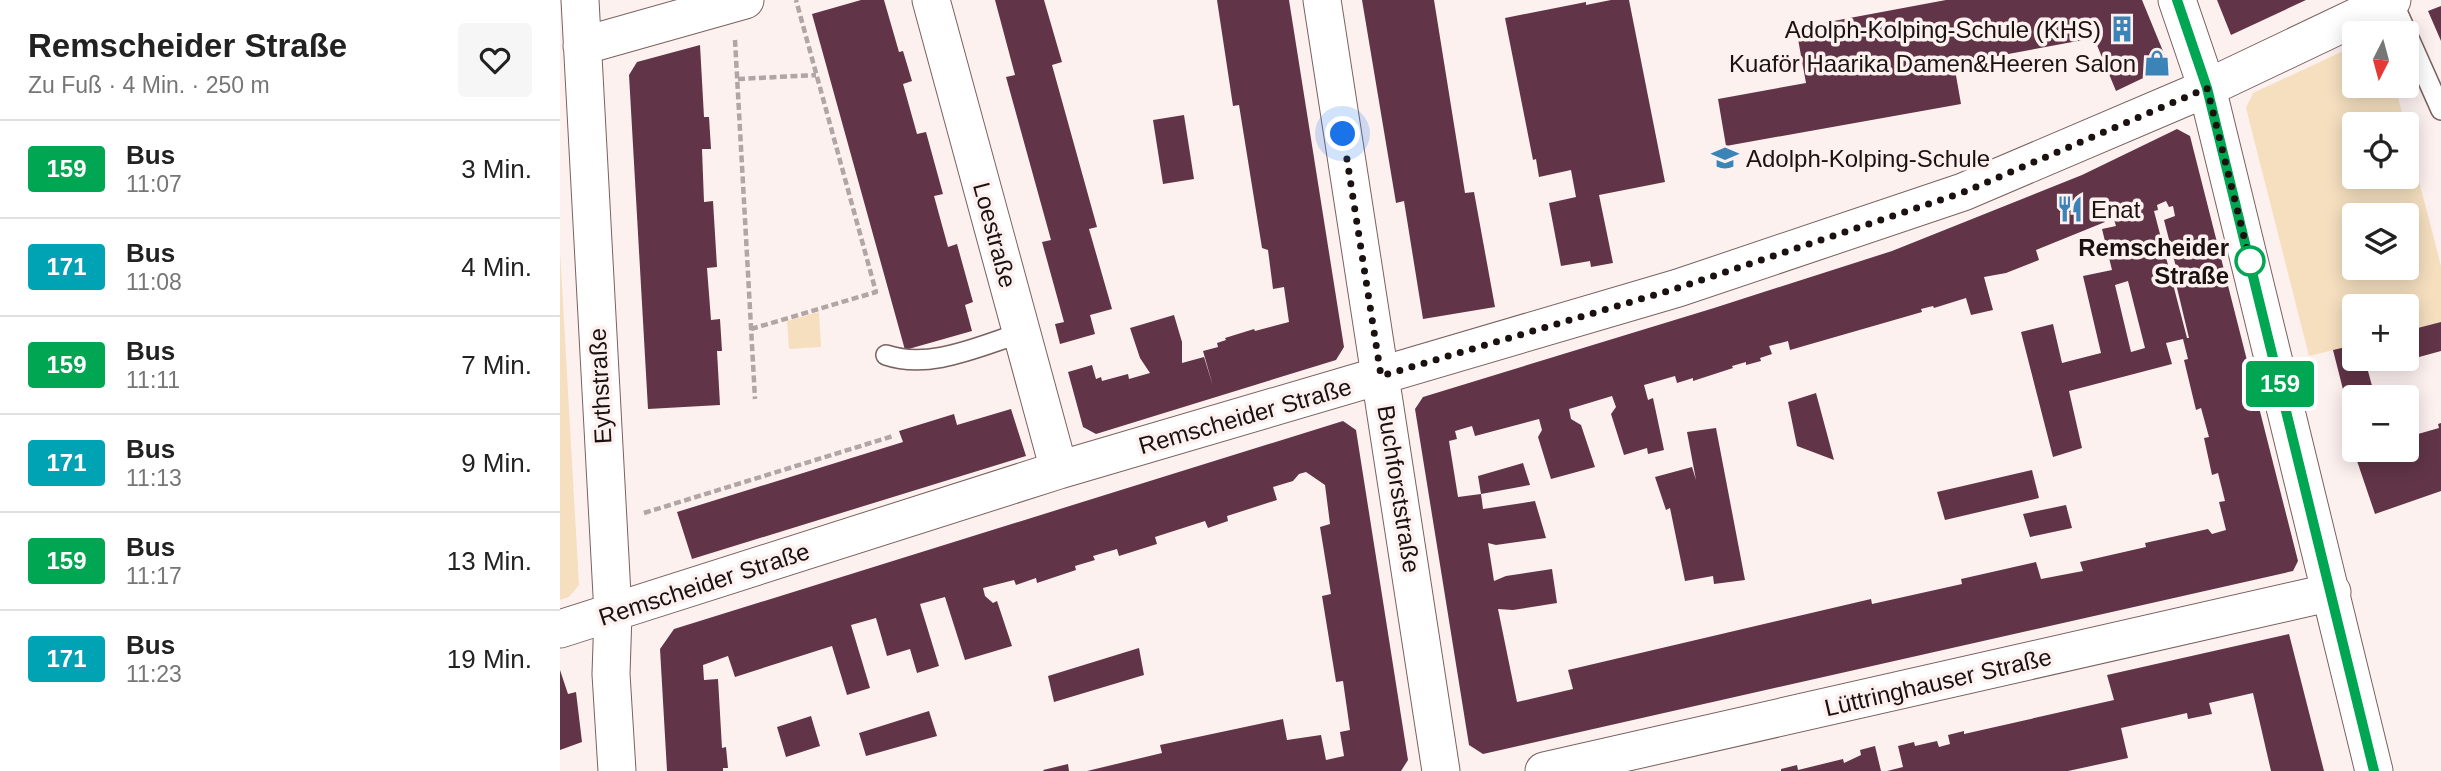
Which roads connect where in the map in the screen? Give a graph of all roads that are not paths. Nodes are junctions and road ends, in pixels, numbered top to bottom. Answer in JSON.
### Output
{"nodes":[{"id":1,"x":580,"y":0,"type":"edge"},
{"id":2,"x":931,"y":0,"type":"edge"},
{"id":3,"x":1322,"y":0,"type":"edge"},
{"id":4,"x":2177,"y":0,"type":"edge"},
{"id":5,"x":2392,"y":0,"type":"edge"},
{"id":6,"x":739,"y":2,"type":"edge"},
{"id":7,"x":582,"y":46,"type":"junction"},
{"id":8,"x":2207,"y":88,"type":"junction"},
{"id":9,"x":2441,"y":110,"type":"edge"},
{"id":10,"x":1021,"y":333,"type":"junction"},
{"id":11,"x":886,"y":355,"type":"dead end"},
{"id":12,"x":1381,"y":376,"type":"junction"},
{"id":13,"x":1059,"y":470,"type":"junction"},
{"id":14,"x":2332,"y":592,"type":"junction"},
{"id":15,"x":613,"y":614,"type":"junction"},
{"id":16,"x":560,"y":629,"type":"edge"},
{"id":17,"x":617,"y":771,"type":"edge"},
{"id":18,"x":1441,"y":771,"type":"edge"},
{"id":19,"x":1544,"y":771,"type":"edge"},
{"id":20,"x":2374,"y":771,"type":"edge"}],
"edges":[{"from":1,"to":7,"type":"street","name":"Eythstraße"},
{"from":2,"to":10,"type":"street","name":"Loestraße"},
{"from":3,"to":12,"type":"street","name":"Buchforststraße"},
{"from":4,"to":8,"type":"street"},
{"from":5,"to":8,"type":"street","name":"Remscheider Straße"},
{"from":5,"to":9,"type":"lane"},
{"from":6,"to":7,"type":"street"},
{"from":7,"to":15,"type":"street","name":"Eythstraße"},
{"from":8,"to":12,"type":"street","name":"Remscheider Straße"},
{"from":8,"to":14,"type":"street"},
{"from":10,"to":11,"type":"lane"},
{"from":10,"to":13,"type":"street","name":"Loestraße"},
{"from":12,"to":13,"type":"street","name":"Remscheider Straße"},
{"from":12,"to":18,"type":"street","name":"Buchforststraße"},
{"from":13,"to":15,"type":"street","name":"Remscheider Straße"},
{"from":14,"to":19,"type":"street","name":"Lüttringhauser Straße"},
{"from":14,"to":20,"type":"street"},
{"from":15,"to":16,"type":"street","name":"Remscheider Straße"},
{"from":15,"to":17,"type":"street","name":"Eythstraße"}]}
